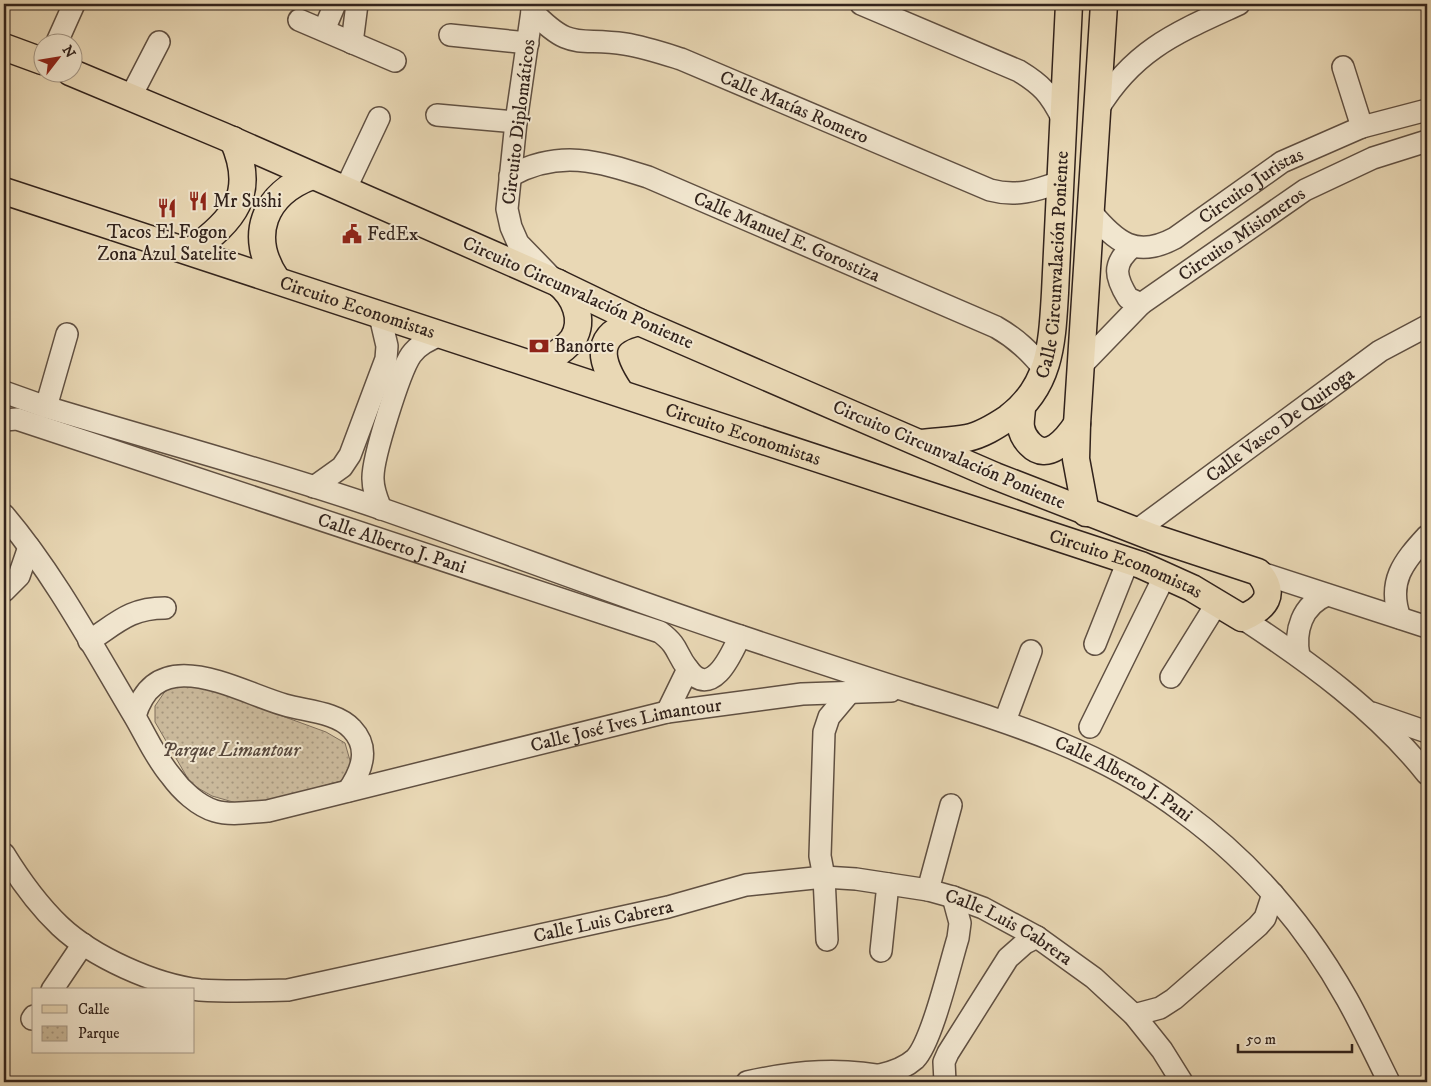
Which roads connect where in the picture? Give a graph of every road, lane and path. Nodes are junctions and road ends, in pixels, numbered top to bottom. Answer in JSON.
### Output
{"nodes":[{"id":1,"x":74,"y":4,"type":"edge"},
{"id":2,"x":335,"y":4,"type":"edge"},
{"id":3,"x":358,"y":4,"type":"edge"},
{"id":4,"x":862,"y":4,"type":"edge"},
{"id":5,"x":1069,"y":4,"type":"edge"},
{"id":6,"x":1104,"y":4,"type":"edge"},
{"id":7,"x":1239,"y":4,"type":"edge"},
{"id":8,"x":533,"y":7,"type":"edge"},
{"id":9,"x":299,"y":20,"type":"dead end"},
{"id":10,"x":324,"y":30,"type":"junction"},
{"id":11,"x":61,"y":32,"type":"edge"},
{"id":12,"x":450,"y":36,"type":"dead end"},
{"id":13,"x":159,"y":42,"type":"dead end"},
{"id":14,"x":352,"y":43,"type":"junction"},
{"id":15,"x":528,"y":43,"type":"junction"},
{"id":16,"x":4,"y":47,"type":"edge"},
{"id":17,"x":32,"y":57,"type":"edge"},
{"id":18,"x":395,"y":61,"type":"dead end"},
{"id":19,"x":1343,"y":67,"type":"dead end"},
{"id":20,"x":82,"y":77,"type":"edge"},
{"id":21,"x":130,"y":98,"type":"junction"},
{"id":22,"x":1427,"y":110,"type":"edge"},
{"id":23,"x":1096,"y":111,"type":"junction"},
{"id":24,"x":437,"y":115,"type":"dead end"},
{"id":25,"x":379,"y":118,"type":"dead end"},
{"id":26,"x":1062,"y":118,"type":"junction"},
{"id":27,"x":516,"y":122,"type":"junction"},
{"id":28,"x":1362,"y":127,"type":"junction"},
{"id":29,"x":233,"y":140,"type":"junction"},
{"id":30,"x":1427,"y":141,"type":"edge"},
{"id":31,"x":312,"y":176,"type":"junction"},
{"id":32,"x":510,"y":176,"type":"junction"},
{"id":33,"x":1060,"y":182,"type":"junction"},
{"id":34,"x":345,"y":190,"type":"junction"},
{"id":35,"x":4,"y":191,"type":"edge"},
{"id":36,"x":1091,"y":212,"type":"junction"},
{"id":37,"x":1132,"y":247,"type":"junction"},
{"id":38,"x":191,"y":252,"type":"junction"},
{"id":39,"x":277,"y":280,"type":"junction"},
{"id":40,"x":558,"y":283,"type":"junction"},
{"id":41,"x":1142,"y":304,"type":"junction"},
{"id":42,"x":380,"y":316,"type":"junction"},
{"id":43,"x":639,"y":322,"type":"junction"},
{"id":44,"x":1427,"y":326,"type":"edge"},
{"id":45,"x":67,"y":334,"type":"dead end"},
{"id":46,"x":440,"y":335,"type":"junction"},
{"id":47,"x":539,"y":366,"type":"junction"},
{"id":48,"x":1080,"y":366,"type":"junction"},
{"id":49,"x":1045,"y":370,"type":"junction"},
{"id":50,"x":4,"y":392,"type":"edge"},
{"id":51,"x":620,"y":392,"type":"junction"},
{"id":52,"x":46,"y":407,"type":"junction"},
{"id":53,"x":1022,"y":407,"type":"junction"},
{"id":54,"x":4,"y":420,"type":"edge"},
{"id":55,"x":1077,"y":424,"type":"junction"},
{"id":56,"x":919,"y":443,"type":"junction"},
{"id":57,"x":314,"y":487,"type":"junction"},
{"id":58,"x":381,"y":509,"type":"junction"},
{"id":59,"x":1086,"y":513,"type":"junction"},
{"id":60,"x":4,"y":515,"type":"edge"},
{"id":61,"x":1136,"y":531,"type":"junction"},
{"id":62,"x":1427,"y":536,"type":"edge"},
{"id":63,"x":29,"y":547,"type":"junction"},
{"id":64,"x":1128,"y":561,"type":"junction"},
{"id":65,"x":1258,"y":572,"type":"junction"},
{"id":66,"x":1165,"y":575,"type":"junction"},
{"id":67,"x":4,"y":591,"type":"edge"},
{"id":68,"x":1326,"y":595,"type":"junction"},
{"id":69,"x":1217,"y":603,"type":"junction"},
{"id":70,"x":165,"y":608,"type":"dead end"},
{"id":71,"x":1242,"y":618,"type":"junction"},
{"id":72,"x":1400,"y":618,"type":"junction"},
{"id":73,"x":1427,"y":627,"type":"edge"},
{"id":74,"x":740,"y":636,"type":"junction"},
{"id":75,"x":89,"y":641,"type":"junction"},
{"id":76,"x":1095,"y":644,"type":"dead end"},
{"id":77,"x":1031,"y":651,"type":"dead end"},
{"id":78,"x":1299,"y":656,"type":"junction"},
{"id":79,"x":688,"y":669,"type":"junction"},
{"id":80,"x":1171,"y":677,"type":"dead end"},
{"id":81,"x":908,"y":691,"type":"junction"},
{"id":82,"x":850,"y":692,"type":"junction"},
{"id":83,"x":1367,"y":711,"type":"junction"},
{"id":84,"x":667,"y":712,"type":"junction"},
{"id":85,"x":135,"y":716,"type":"junction"},
{"id":86,"x":1005,"y":721,"type":"junction"},
{"id":87,"x":1090,"y":727,"type":"dead end"},
{"id":88,"x":1427,"y":732,"type":"edge"},
{"id":89,"x":1427,"y":774,"type":"edge"},
{"id":90,"x":348,"y":791,"type":"junction"},
{"id":91,"x":951,"y":804,"type":"dead end"},
{"id":92,"x":4,"y":854,"type":"edge"},
{"id":93,"x":824,"y":876,"type":"junction"},
{"id":94,"x":888,"y":884,"type":"junction"},
{"id":95,"x":928,"y":890,"type":"junction"},
{"id":96,"x":1273,"y":894,"type":"junction"},
{"id":97,"x":953,"y":897,"type":"junction"},
{"id":98,"x":1037,"y":938,"type":"junction"},
{"id":99,"x":827,"y":940,"type":"dead end"},
{"id":100,"x":83,"y":944,"type":"junction"},
{"id":101,"x":881,"y":951,"type":"dead end"},
{"id":102,"x":53,"y":988,"type":"edge"},
{"id":103,"x":189,"y":988,"type":"edge"},
{"id":104,"x":195,"y":989,"type":"edge"},
{"id":105,"x":1134,"y":1015,"type":"junction"},
{"id":106,"x":880,"y":1075,"type":"junction"},
{"id":107,"x":747,"y":1082,"type":"edge"},
{"id":108,"x":907,"y":1082,"type":"edge"},
{"id":109,"x":945,"y":1082,"type":"edge"},
{"id":110,"x":1182,"y":1082,"type":"edge"},
{"id":111,"x":1389,"y":1082,"type":"edge"}],
"edges":[{"from":1,"to":11,"type":"street"},
{"from":2,"to":10,"type":"street"},
{"from":3,"to":14,"type":"street"},
{"from":4,"to":26,"type":"street"},
{"from":5,"to":26,"type":"main road","name":"Calle Circunvalación Poniente"},
{"from":6,"to":23,"type":"main road","name":"Calle Circunvalación Poniente"},
{"from":7,"to":23,"type":"street"},
{"from":8,"to":15,"type":"street","name":"Circuito Diplomáticos"},
{"from":8,"to":33,"type":"street","name":"Calle Matías Romero"},
{"from":9,"to":10,"type":"street"},
{"from":10,"to":14,"type":"street"},
{"from":12,"to":15,"type":"street"},
{"from":13,"to":21,"type":"street"},
{"from":14,"to":18,"type":"street"},
{"from":15,"to":27,"type":"street","name":"Circuito Diplomáticos"},
{"from":16,"to":17,"type":"main road"},
{"from":19,"to":28,"type":"street"},
{"from":20,"to":21,"type":"main road","name":"Circuito Circunvalación Poniente"},
{"from":21,"to":29,"type":"main road","name":"Circuito Circunvalación Poniente"},
{"from":22,"to":28,"type":"street","name":"Circuito Juristas"},
{"from":23,"to":36,"type":"main road","name":"Calle Circunvalación Poniente"},
{"from":24,"to":27,"type":"street"},
{"from":25,"to":34,"type":"street"},
{"from":26,"to":33,"type":"main road","name":"Calle Circunvalación Poniente"},
{"from":27,"to":32,"type":"street","name":"Circuito Diplomáticos"},
{"from":28,"to":37,"type":"street","name":"Circuito Juristas"},
{"from":29,"to":31,"type":"main road","name":"Circuito Circunvalación Poniente"},
{"from":29,"to":38,"type":"main road"},
{"from":30,"to":41,"type":"street","name":"Circuito Misioneros"},
{"from":31,"to":34,"type":"main road","name":"Circuito Circunvalación Poniente"},
{"from":31,"to":39,"type":"main road"},
{"from":32,"to":40,"type":"street","name":"Circuito Diplomáticos"},
{"from":32,"to":49,"type":"street","name":"Calle Manuel E. Gorostiza"},
{"from":33,"to":49,"type":"main road","name":"Calle Circunvalación Poniente"},
{"from":34,"to":40,"type":"main road","name":"Circuito Circunvalación Poniente"},
{"from":35,"to":38,"type":"main road","name":"Circuito Economistas"},
{"from":36,"to":37,"type":"street"},
{"from":36,"to":48,"type":"main road","name":"Calle Circunvalación Poniente"},
{"from":37,"to":41,"type":"street"},
{"from":38,"to":39,"type":"main road","name":"Circuito Economistas"},
{"from":39,"to":42,"type":"main road","name":"Circuito Economistas"},
{"from":40,"to":43,"type":"main road","name":"Circuito Circunvalación Poniente"},
{"from":40,"to":47,"type":"main road"},
{"from":41,"to":48,"type":"street","name":"Circuito Misioneros"},
{"from":42,"to":46,"type":"main road","name":"Circuito Economistas"},
{"from":42,"to":57,"type":"street"},
{"from":43,"to":51,"type":"main road"},
{"from":43,"to":56,"type":"main road","name":"Circuito Circunvalación Poniente"},
{"from":44,"to":61,"type":"street","name":"Calle Vasco De Quiroga"},
{"from":45,"to":52,"type":"street"},
{"from":46,"to":47,"type":"main road","name":"Circuito Economistas"},
{"from":46,"to":58,"type":"street"},
{"from":47,"to":51,"type":"main road","name":"Circuito Economistas"},
{"from":48,"to":55,"type":"main road","name":"Calle Circunvalación Poniente"},
{"from":49,"to":53,"type":"main road","name":"Calle Circunvalación Poniente"},
{"from":50,"to":52,"type":"street","name":"Calle Alberto J. Pani"},
{"from":51,"to":64,"type":"main road","name":"Circuito Economistas"},
{"from":52,"to":57,"type":"street","name":"Calle Alberto J. Pani"},
{"from":53,"to":55,"type":"main road"},
{"from":53,"to":56,"type":"main road","name":"Calle Circunvalación Poniente"},
{"from":54,"to":79,"type":"street","name":"Calle Alberto J. Pani"},
{"from":55,"to":59,"type":"main road","name":"Calle Circunvalación Poniente"},
{"from":56,"to":59,"type":"main road","name":"Circuito Circunvalación Poniente"},
{"from":57,"to":58,"type":"street","name":"Calle Alberto J. Pani"},
{"from":58,"to":74,"type":"street","name":"Calle Alberto J. Pani"},
{"from":59,"to":61,"type":"main road"},
{"from":60,"to":63,"type":"street","name":"Calle José Ives Limantour"},
{"from":61,"to":65,"type":"main road"},
{"from":62,"to":72,"type":"street"},
{"from":63,"to":67,"type":"street"},
{"from":63,"to":75,"type":"street","name":"Calle José Ives Limantour"},
{"from":64,"to":66,"type":"main road","name":"Circuito Economistas"},
{"from":64,"to":76,"type":"street"},
{"from":65,"to":68,"type":"street"},
{"from":65,"to":71,"type":"main road"},
{"from":66,"to":69,"type":"main road","name":"Circuito Economistas"},
{"from":66,"to":87,"type":"street"},
{"from":68,"to":72,"type":"street"},
{"from":68,"to":78,"type":"street"},
{"from":69,"to":71,"type":"main road","name":"Circuito Economistas"},
{"from":69,"to":80,"type":"street"},
{"from":70,"to":75,"type":"street"},
{"from":71,"to":78,"type":"street","name":"Circuito Economistas"},
{"from":72,"to":73,"type":"street"},
{"from":74,"to":79,"type":"street"},
{"from":74,"to":81,"type":"street","name":"Calle Alberto J. Pani"},
{"from":75,"to":85,"type":"street","name":"Calle José Ives Limantour"},
{"from":77,"to":86,"type":"street"},
{"from":78,"to":83,"type":"street","name":"Circuito Economistas"},
{"from":79,"to":84,"type":"street"},
{"from":81,"to":82,"type":"street","name":"Calle José Ives Limantour"},
{"from":81,"to":86,"type":"street","name":"Calle Alberto J. Pani"},
{"from":82,"to":84,"type":"street","name":"Calle José Ives Limantour"},
{"from":82,"to":93,"type":"street"},
{"from":83,"to":88,"type":"street"},
{"from":83,"to":89,"type":"street","name":"Circuito Economistas"},
{"from":84,"to":90,"type":"street","name":"Calle José Ives Limantour"},
{"from":85,"to":90,"type":"street","name":"Calle José Ives Limantour"},
{"from":85,"to":90,"type":"street"},
{"from":86,"to":96,"type":"street","name":"Calle Alberto J. Pani"},
{"from":91,"to":95,"type":"street"},
{"from":92,"to":100,"type":"street","name":"Calle Luis Cabrera"},
{"from":93,"to":94,"type":"street","name":"Calle Luis Cabrera"},
{"from":93,"to":99,"type":"street"},
{"from":93,"to":104,"type":"street","name":"Calle Luis Cabrera"},
{"from":94,"to":95,"type":"street","name":"Calle Luis Cabrera"},
{"from":94,"to":101,"type":"street"},
{"from":95,"to":97,"type":"street","name":"Calle Luis Cabrera"},
{"from":96,"to":105,"type":"street"},
{"from":96,"to":111,"type":"street","name":"Calle Alberto J. Pani"},
{"from":97,"to":98,"type":"street","name":"Calle Luis Cabrera"},
{"from":97,"to":106,"type":"street"},
{"from":98,"to":105,"type":"street","name":"Calle Luis Cabrera"},
{"from":98,"to":109,"type":"street"},
{"from":100,"to":102,"type":"street"},
{"from":100,"to":103,"type":"street","name":"Calle Luis Cabrera"},
{"from":105,"to":110,"type":"street","name":"Calle Luis Cabrera"},
{"from":106,"to":107,"type":"street"},
{"from":106,"to":108,"type":"street"}]}
